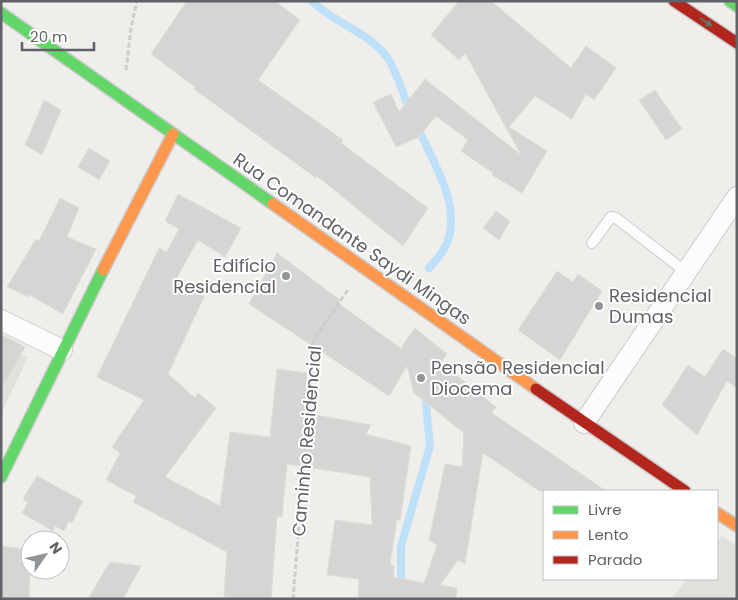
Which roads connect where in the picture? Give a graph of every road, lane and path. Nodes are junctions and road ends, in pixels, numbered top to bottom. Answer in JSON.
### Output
{"nodes":[{"id":1,"x":137,"y":1,"type":"edge"},
{"id":2,"x":674,"y":1,"type":"edge"},
{"id":3,"x":730,"y":1,"type":"edge"},
{"id":4,"x":737,"y":6,"type":"edge"},
{"id":5,"x":1,"y":14,"type":"edge"},
{"id":6,"x":737,"y":43,"type":"edge"},
{"id":7,"x":122,"y":98,"type":"junction"},
{"id":8,"x":173,"y":134,"type":"junction"},
{"id":9,"x":737,"y":197,"type":"edge"},
{"id":10,"x":592,"y":243,"type":"dead end"},
{"id":11,"x":363,"y":268,"type":"junction"},
{"id":12,"x":686,"y":272,"type":"junction"},
{"id":13,"x":1,"y":320,"type":"edge"},
{"id":14,"x":62,"y":350,"type":"junction"},
{"id":15,"x":584,"y":423,"type":"junction"},
{"id":16,"x":1,"y":477,"type":"edge"},
{"id":17,"x":684,"y":490,"type":"edge"},
{"id":18,"x":718,"y":514,"type":"edge"},
{"id":19,"x":737,"y":526,"type":"edge"},
{"id":20,"x":293,"y":599,"type":"edge"}],
"edges":[{"from":1,"to":7,"type":"path"},
{"from":2,"to":6,"type":"street","one_way":true},
{"from":3,"to":4,"type":"street"},
{"from":5,"to":7,"type":"street","name":"Rua Comandante Saydi Mingas"},
{"from":7,"to":8,"type":"street","name":"Rua Comandante Saydi Mingas"},
{"from":8,"to":11,"type":"street","name":"Rua Comandante Saydi Mingas"},
{"from":8,"to":14,"type":"street"},
{"from":9,"to":12,"type":"street"},
{"from":10,"to":12,"type":"lane"},
{"from":11,"to":15,"type":"street","name":"Rua Comandante Saydi Mingas"},
{"from":11,"to":20,"type":"path","name":"Caminho Residencial"},
{"from":12,"to":15,"type":"street"},
{"from":13,"to":14,"type":"street"},
{"from":14,"to":16,"type":"street"},
{"from":15,"to":17,"type":"street","name":"Rua Comandante Saydi Mingas"},
{"from":18,"to":19,"type":"street"}]}
